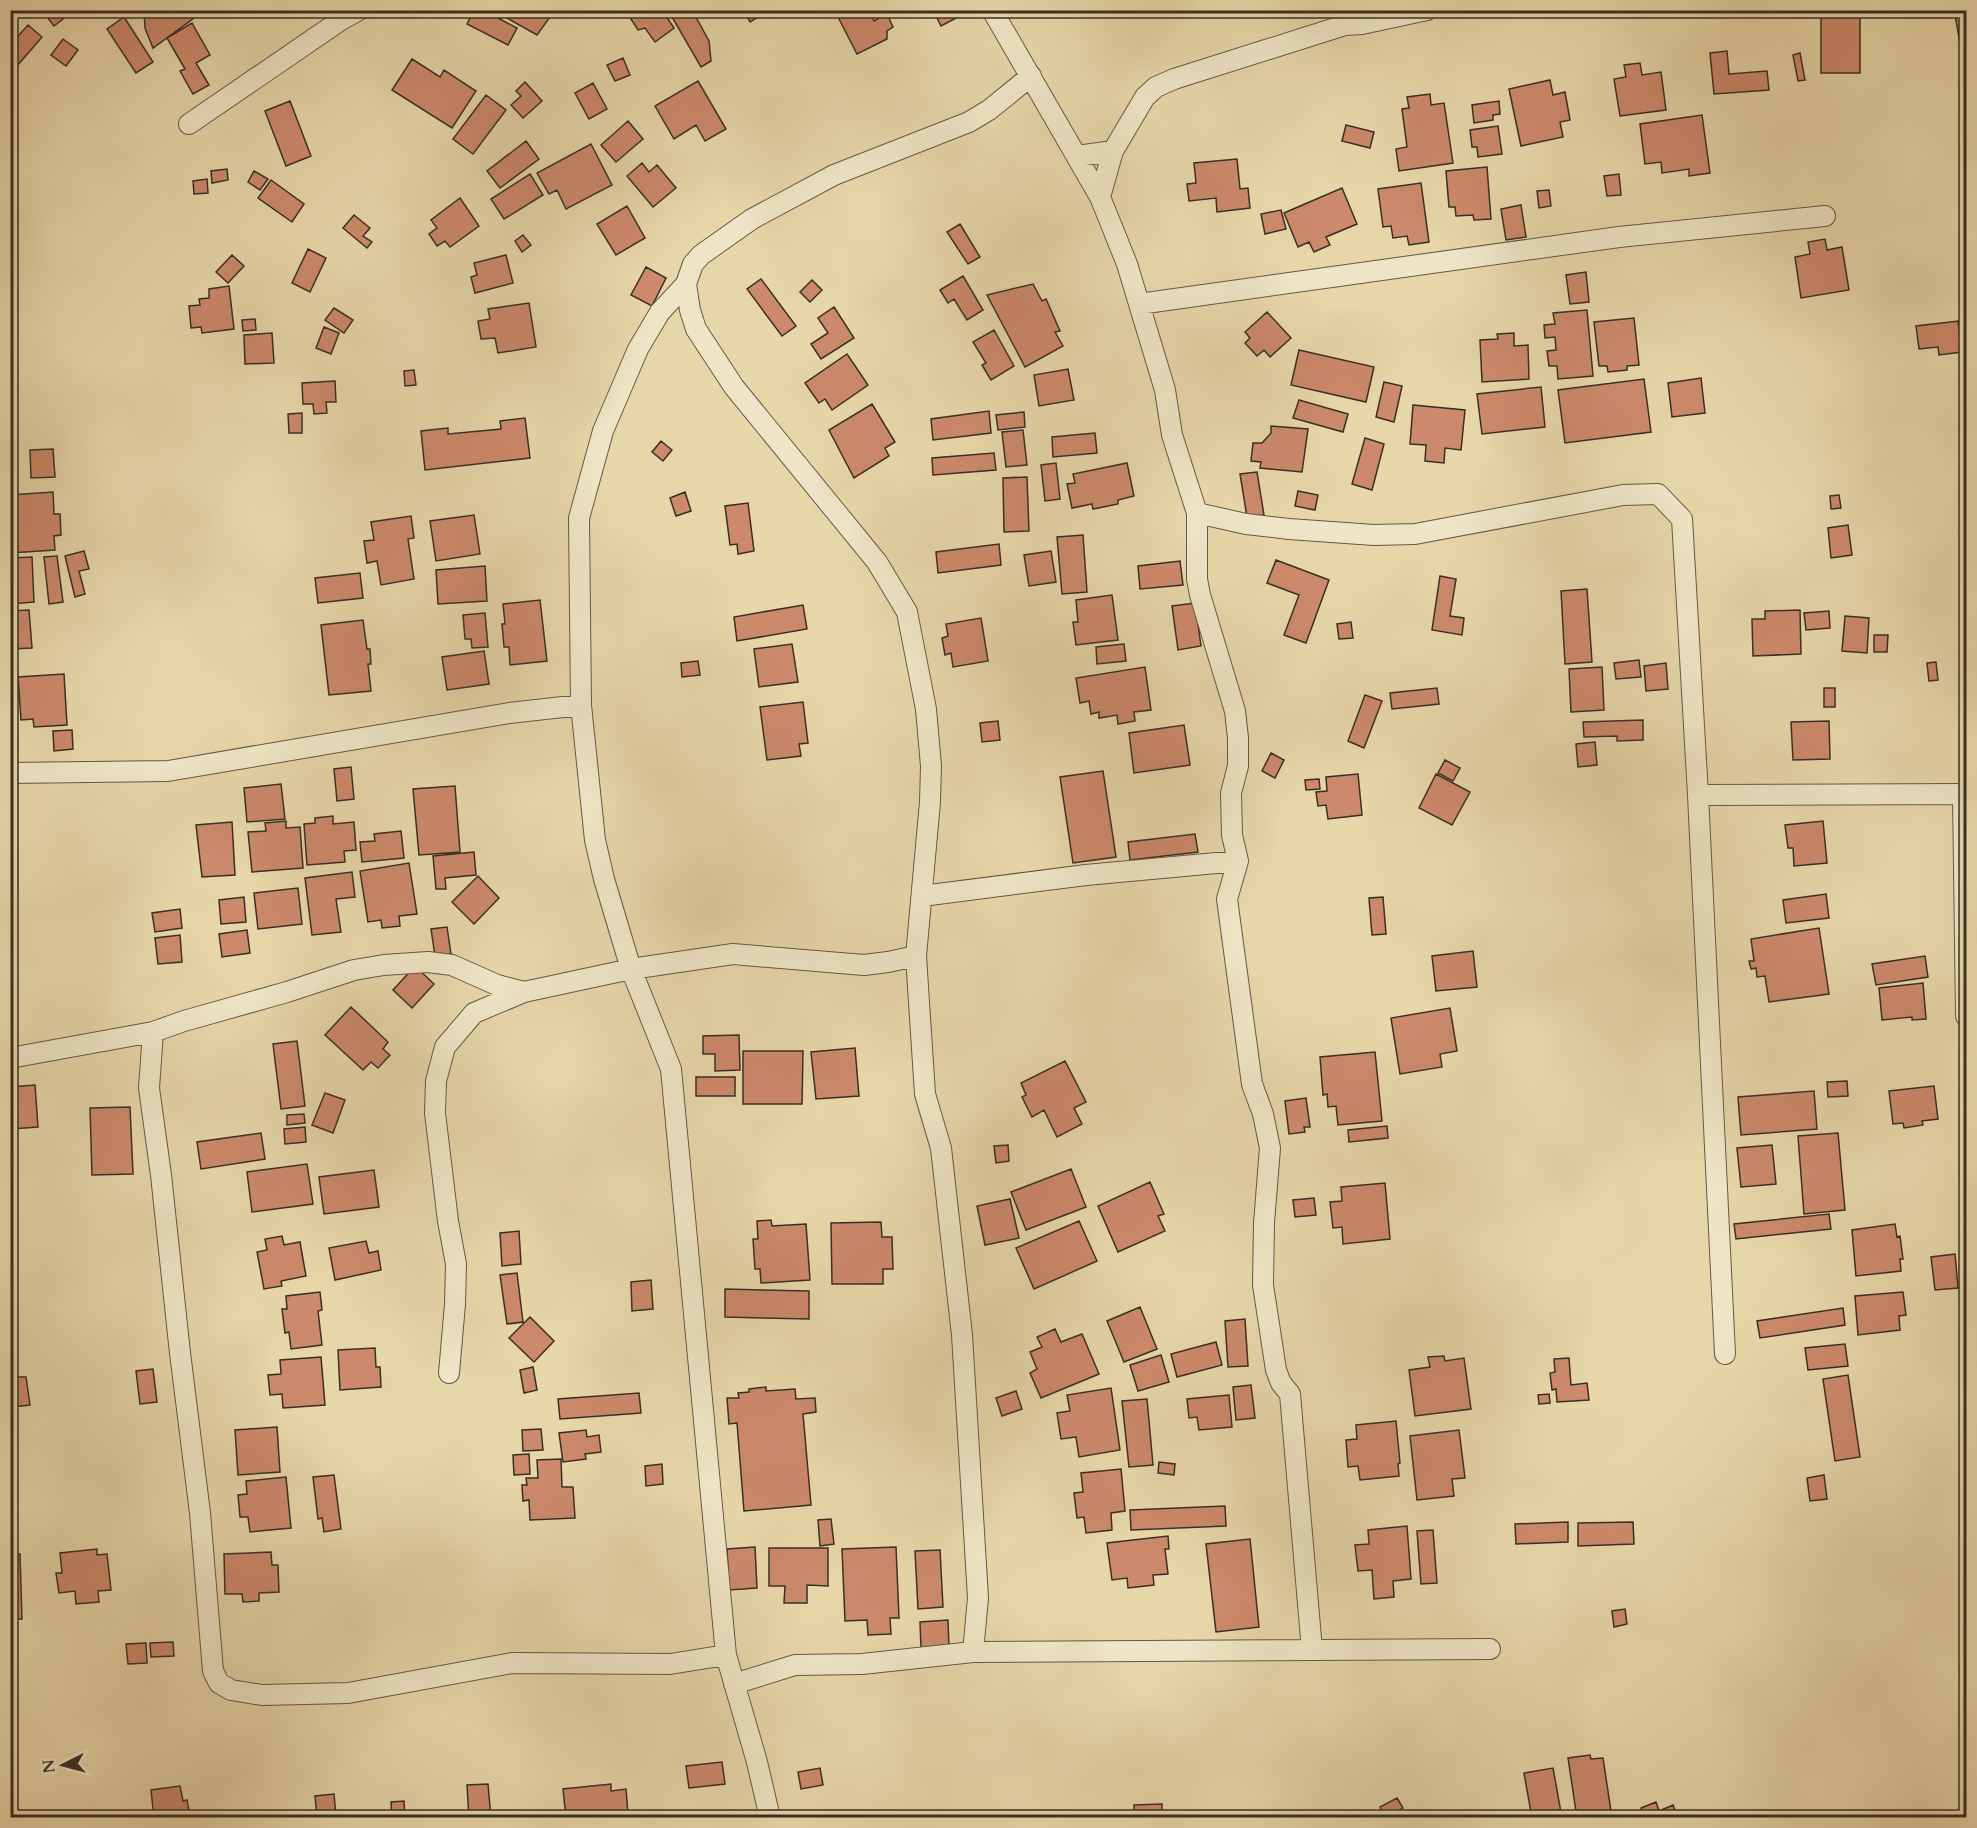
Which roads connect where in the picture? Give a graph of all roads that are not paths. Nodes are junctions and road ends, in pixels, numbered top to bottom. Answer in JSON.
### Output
{"nodes":[{"id":1,"x":359,"y":10,"type":"edge"},
{"id":2,"x":992,"y":10,"type":"edge"},
{"id":3,"x":1427,"y":10,"type":"edge"},
{"id":4,"x":1031,"y":76,"type":"junction"},
{"id":5,"x":189,"y":124,"type":"dead end"},
{"id":6,"x":1113,"y":151,"type":"junction"},
{"id":7,"x":1077,"y":156,"type":"junction"},
{"id":8,"x":1100,"y":197,"type":"junction"},
{"id":9,"x":1825,"y":216,"type":"dead end"},
{"id":10,"x":686,"y":284,"type":"junction"},
{"id":11,"x":1139,"y":304,"type":"junction"},
{"id":12,"x":1197,"y":513,"type":"junction"},
{"id":13,"x":581,"y":705,"type":"junction"},
{"id":14,"x":10,"y":773,"type":"edge"},
{"id":15,"x":1965,"y":794,"type":"edge"},
{"id":16,"x":1698,"y":795,"type":"junction"},
{"id":17,"x":1238,"y":861,"type":"junction"},
{"id":18,"x":922,"y":896,"type":"junction"},
{"id":19,"x":916,"y":956,"type":"junction"},
{"id":20,"x":631,"y":969,"type":"junction"},
{"id":21,"x":524,"y":992,"type":"junction"},
{"id":22,"x":1966,"y":1016,"type":"edge"},
{"id":23,"x":153,"y":1032,"type":"junction"},
{"id":24,"x":10,"y":1058,"type":"edge"},
{"id":25,"x":1725,"y":1354,"type":"dead end"},
{"id":26,"x":449,"y":1373,"type":"dead end"},
{"id":27,"x":1490,"y":1649,"type":"dead end"},
{"id":28,"x":1312,"y":1650,"type":"junction"},
{"id":29,"x":973,"y":1652,"type":"junction"},
{"id":30,"x":726,"y":1655,"type":"junction"},
{"id":31,"x":734,"y":1684,"type":"junction"},
{"id":32,"x":770,"y":1818,"type":"edge"}],
"edges":[{"from":1,"to":5,"type":"street"},
{"from":2,"to":4,"type":"street"},
{"from":3,"to":6,"type":"street"},
{"from":4,"to":7,"type":"street"},
{"from":4,"to":10,"type":"street"},
{"from":6,"to":7,"type":"street"},
{"from":6,"to":8,"type":"street"},
{"from":7,"to":8,"type":"street"},
{"from":8,"to":11,"type":"street"},
{"from":9,"to":11,"type":"street"},
{"from":10,"to":13,"type":"street"},
{"from":10,"to":18,"type":"street"},
{"from":11,"to":12,"type":"street"},
{"from":12,"to":16,"type":"street"},
{"from":12,"to":17,"type":"street"},
{"from":13,"to":14,"type":"street"},
{"from":13,"to":20,"type":"street"},
{"from":15,"to":16,"type":"street"},
{"from":15,"to":22,"type":"street"},
{"from":16,"to":25,"type":"street"},
{"from":17,"to":18,"type":"street"},
{"from":17,"to":28,"type":"street"},
{"from":18,"to":19,"type":"street"},
{"from":19,"to":20,"type":"street"},
{"from":19,"to":29,"type":"street"},
{"from":20,"to":21,"type":"street"},
{"from":20,"to":30,"type":"street"},
{"from":21,"to":23,"type":"street"},
{"from":21,"to":26,"type":"street"},
{"from":23,"to":24,"type":"street"},
{"from":23,"to":30,"type":"street"},
{"from":27,"to":28,"type":"street"},
{"from":28,"to":29,"type":"street"},
{"from":29,"to":31,"type":"street"},
{"from":30,"to":31,"type":"street"},
{"from":31,"to":32,"type":"street"}]}
